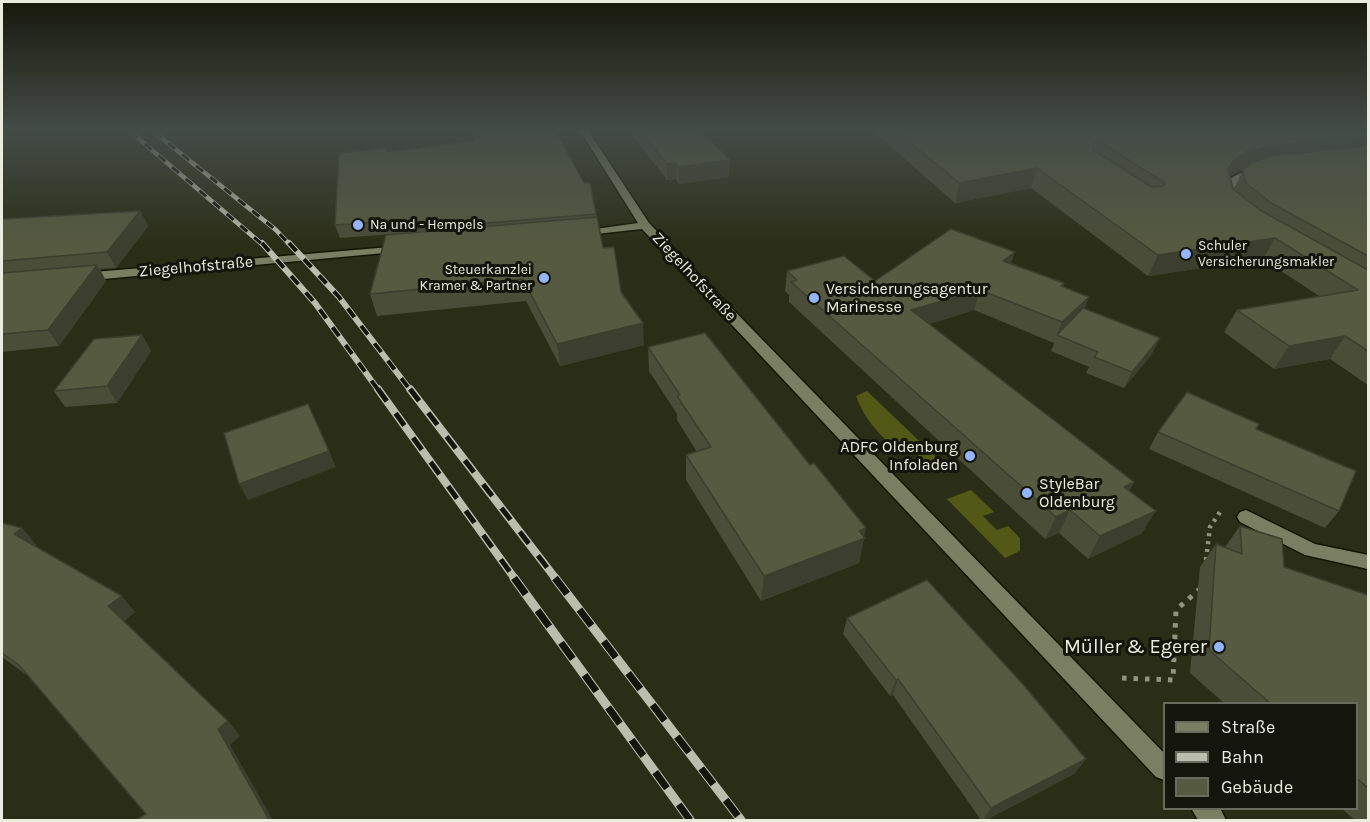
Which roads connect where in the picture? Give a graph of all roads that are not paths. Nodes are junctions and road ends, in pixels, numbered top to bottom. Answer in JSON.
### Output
{"nodes":[{"id":1,"x":610,"y":170,"type":"edge"},
{"id":2,"x":1264,"y":170,"type":"edge"},
{"id":3,"x":1229,"y":205,"type":"edge"},
{"id":4,"x":645,"y":225,"type":"junction"},
{"id":5,"x":567,"y":235,"type":"edge"},
{"id":6,"x":413,"y":248,"type":"edge"},
{"id":7,"x":73,"y":278,"type":"edge"},
{"id":8,"x":1246,"y":517,"type":"road end"},
{"id":9,"x":1368,"y":562,"type":"edge"},
{"id":10,"x":1163,"y":768,"type":"edge"}],
"edges":[{"from":1,"to":4,"type":"street"},
{"from":2,"to":3,"type":"street"},
{"from":4,"to":5,"type":"street","name":"Ziegelhofstraße"},
{"from":4,"to":10,"type":"street","name":"Ziegelhofstraße"},
{"from":6,"to":7,"type":"street","name":"Ziegelhofstraße"},
{"from":8,"to":9,"type":"street"}]}
